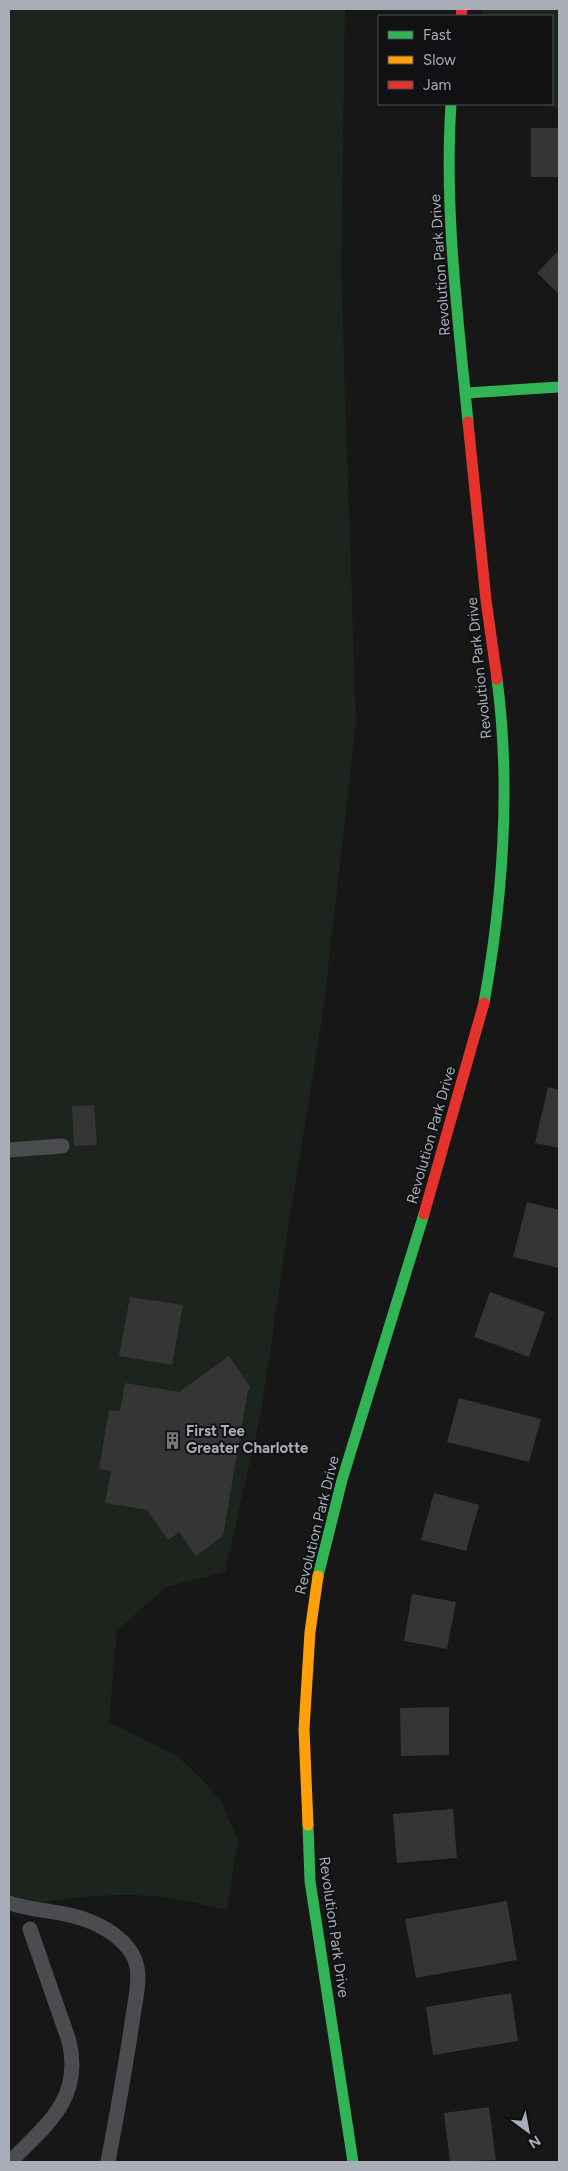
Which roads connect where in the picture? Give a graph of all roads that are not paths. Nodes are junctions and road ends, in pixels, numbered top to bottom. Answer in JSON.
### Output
{"nodes":[{"id":1,"x":451,"y":105,"type":"edge"},
{"id":2,"x":559,"y":387,"type":"edge"},
{"id":3,"x":466,"y":393,"type":"junction"},
{"id":4,"x":62,"y":1146,"type":"dead end"},
{"id":5,"x":9,"y":1150,"type":"edge"},
{"id":6,"x":9,"y":1903,"type":"edge"},
{"id":7,"x":30,"y":1928,"type":"dead end"},
{"id":8,"x":10,"y":2162,"type":"edge"},
{"id":9,"x":108,"y":2162,"type":"edge"},
{"id":10,"x":353,"y":2162,"type":"edge"}],
"edges":[{"from":1,"to":3,"type":"street","name":"Revolution Park Drive"},
{"from":2,"to":3,"type":"street"},
{"from":3,"to":10,"type":"street","name":"Revolution Park Drive"},
{"from":4,"to":5,"type":"lane"},
{"from":6,"to":9,"type":"lane"},
{"from":7,"to":8,"type":"lane"}]}
